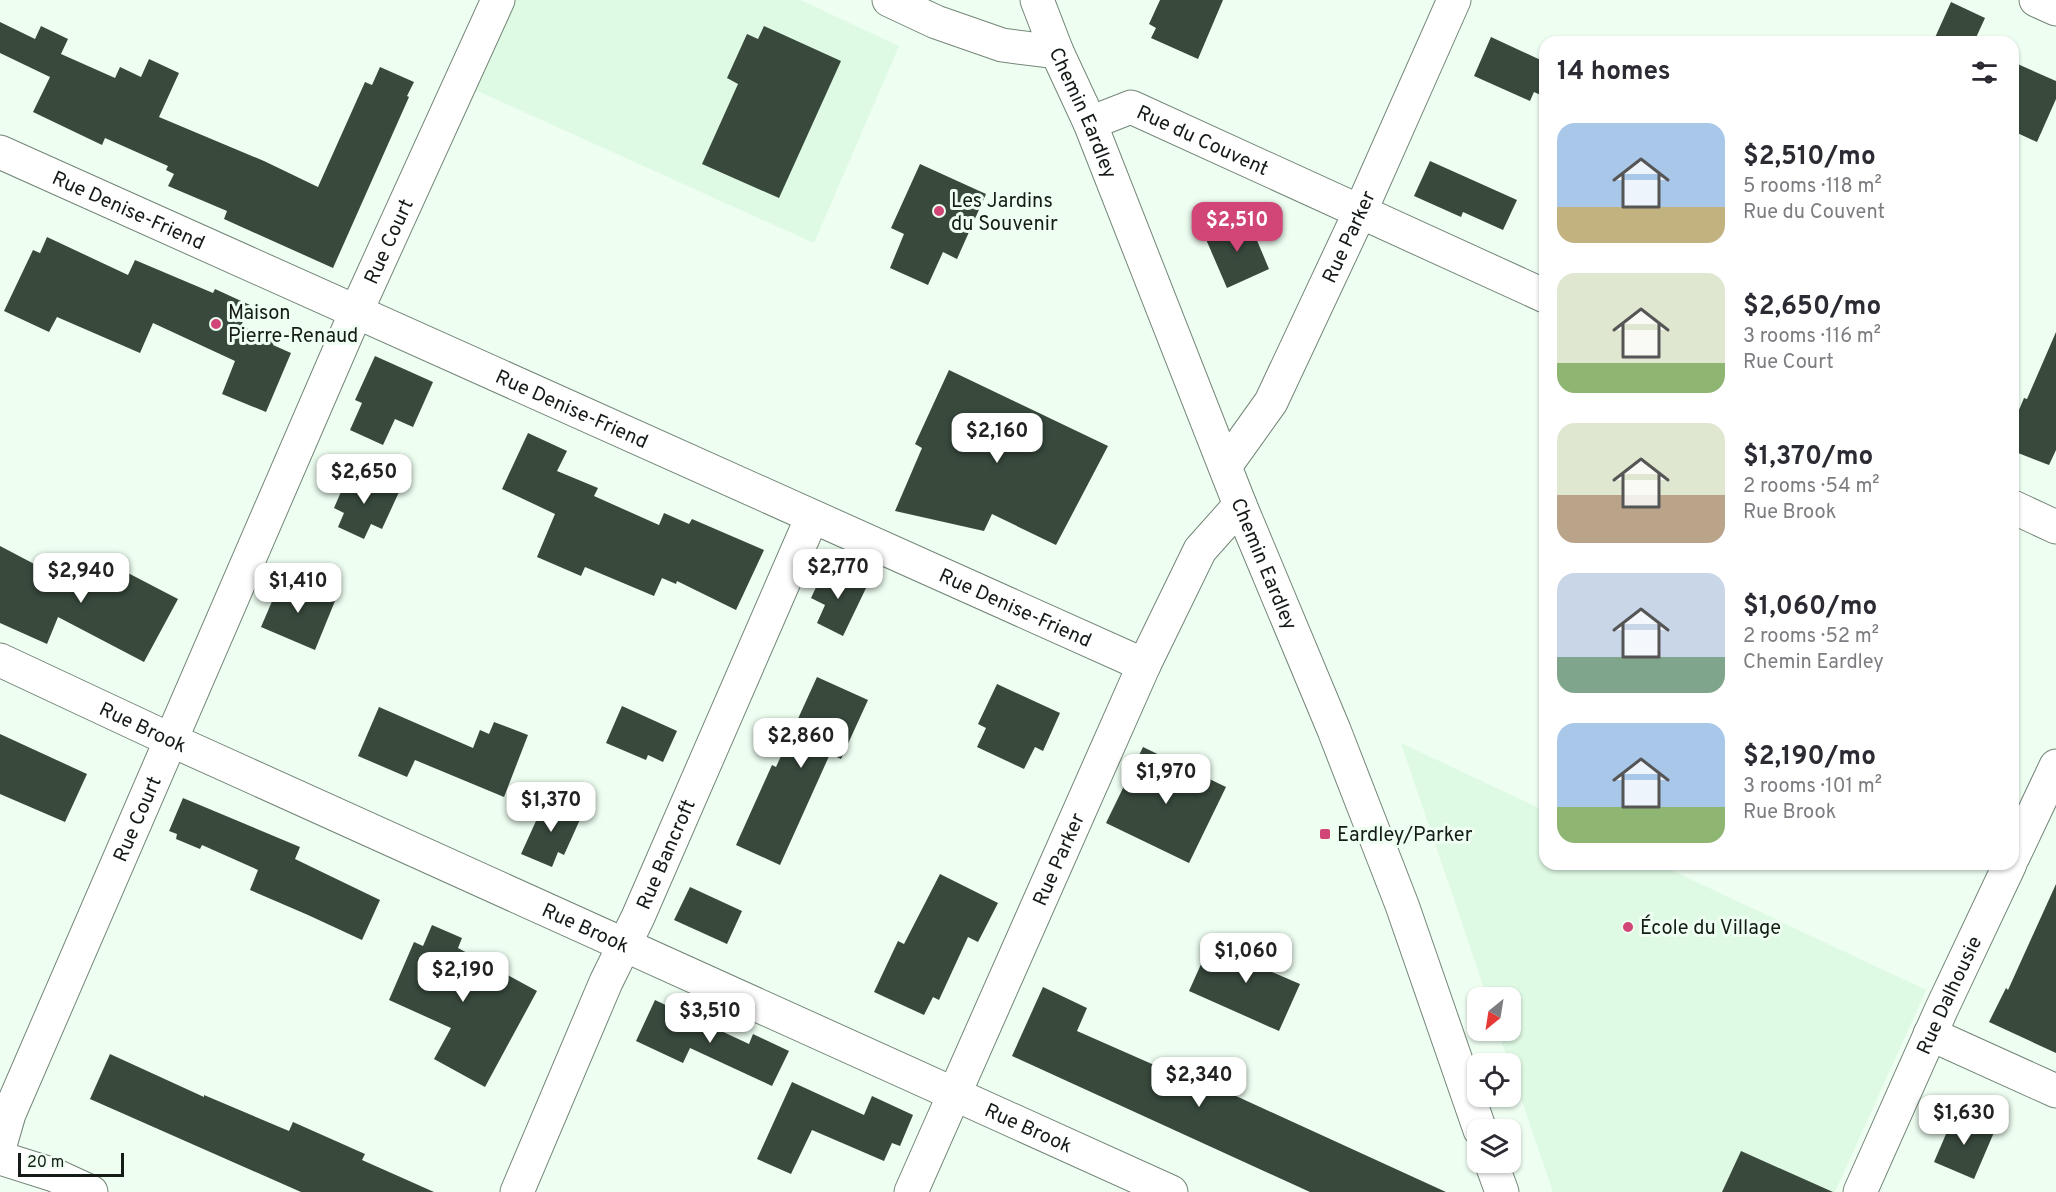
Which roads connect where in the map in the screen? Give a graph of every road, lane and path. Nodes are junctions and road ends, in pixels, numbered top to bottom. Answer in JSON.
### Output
{"nodes":[{"id":1,"x":498,"y":0,"type":"edge"},
{"id":2,"x":889,"y":0,"type":"edge"},
{"id":3,"x":1454,"y":0,"type":"edge"},
{"id":4,"x":2036,"y":0,"type":"edge"},
{"id":5,"x":1042,"y":4,"type":"edge"},
{"id":6,"x":2056,"y":9,"type":"edge"},
{"id":7,"x":1057,"y":52,"type":"junction"},
{"id":8,"x":1090,"y":123,"type":"junction"},
{"id":9,"x":0,"y":152,"type":"edge"},
{"id":10,"x":1360,"y":212,"type":"junction"},
{"id":11,"x":1539,"y":293,"type":"edge"},
{"id":12,"x":356,"y":312,"type":"junction"},
{"id":13,"x":1226,"y":465,"type":"junction"},
{"id":14,"x":1240,"y":505,"type":"junction"},
{"id":15,"x":2019,"y":510,"type":"edge"},
{"id":16,"x":812,"y":517,"type":"junction"},
{"id":17,"x":2056,"y":527,"type":"edge"},
{"id":18,"x":0,"y":660,"type":"edge"},
{"id":19,"x":1144,"y":665,"type":"junction"},
{"id":20,"x":171,"y":740,"type":"junction"},
{"id":21,"x":2056,"y":766,"type":"edge"},
{"id":22,"x":2019,"y":844,"type":"edge"},
{"id":23,"x":2007,"y":870,"type":"edge"},
{"id":24,"x":623,"y":944,"type":"junction"},
{"id":25,"x":1930,"y":1034,"type":"junction"},
{"id":26,"x":2056,"y":1091,"type":"edge"},
{"id":27,"x":956,"y":1095,"type":"junction"},
{"id":28,"x":1476,"y":1119,"type":"edge"},
{"id":29,"x":0,"y":1145,"type":"edge"},
{"id":30,"x":0,"y":1158,"type":"edge"},
{"id":31,"x":1495,"y":1173,"type":"edge"},
{"id":32,"x":91,"y":1192,"type":"edge"},
{"id":33,"x":517,"y":1192,"type":"edge"},
{"id":34,"x":911,"y":1192,"type":"edge"},
{"id":35,"x":1171,"y":1192,"type":"edge"},
{"id":36,"x":1502,"y":1192,"type":"edge"},
{"id":37,"x":1860,"y":1192,"type":"edge"}],
"edges":[{"from":1,"to":12,"type":"street","name":"Rue Court"},
{"from":2,"to":7,"type":"street"},
{"from":3,"to":10,"type":"street","name":"Rue Parker"},
{"from":4,"to":6,"type":"street"},
{"from":5,"to":7,"type":"street","name":"Chemin Eardley"},
{"from":7,"to":8,"type":"street","name":"Chemin Eardley"},
{"from":8,"to":10,"type":"street","name":"Rue du Couvent"},
{"from":8,"to":13,"type":"street","name":"Chemin Eardley"},
{"from":9,"to":12,"type":"street","name":"Rue Denise-Friend"},
{"from":10,"to":11,"type":"street","name":"Rue du Couvent"},
{"from":10,"to":13,"type":"street","name":"Rue Parker"},
{"from":12,"to":16,"type":"street","name":"Rue Denise-Friend"},
{"from":12,"to":20,"type":"street","name":"Rue Court"},
{"from":13,"to":14,"type":"street","name":"Chemin Eardley"},
{"from":14,"to":19,"type":"street","name":"Rue Parker"},
{"from":14,"to":28,"type":"street","name":"Chemin Eardley"},
{"from":15,"to":17,"type":"street"},
{"from":16,"to":19,"type":"street","name":"Rue Denise-Friend"},
{"from":16,"to":24,"type":"street","name":"Rue Bancroft"},
{"from":18,"to":20,"type":"street","name":"Rue Brook"},
{"from":19,"to":27,"type":"street","name":"Rue Parker"},
{"from":20,"to":24,"type":"street","name":"Rue Brook"},
{"from":20,"to":29,"type":"street","name":"Rue Court"},
{"from":21,"to":22,"type":"street"},
{"from":23,"to":25,"type":"street","name":"Rue Dalhousie"},
{"from":24,"to":27,"type":"street","name":"Rue Brook"},
{"from":24,"to":33,"type":"street","name":"Rue Bancroft"},
{"from":25,"to":26,"type":"street"},
{"from":25,"to":37,"type":"street","name":"Rue Dalhousie"},
{"from":27,"to":34,"type":"street","name":"Rue Parker"},
{"from":27,"to":35,"type":"street","name":"Rue Brook"},
{"from":30,"to":32,"type":"street"},
{"from":31,"to":36,"type":"street"}]}
